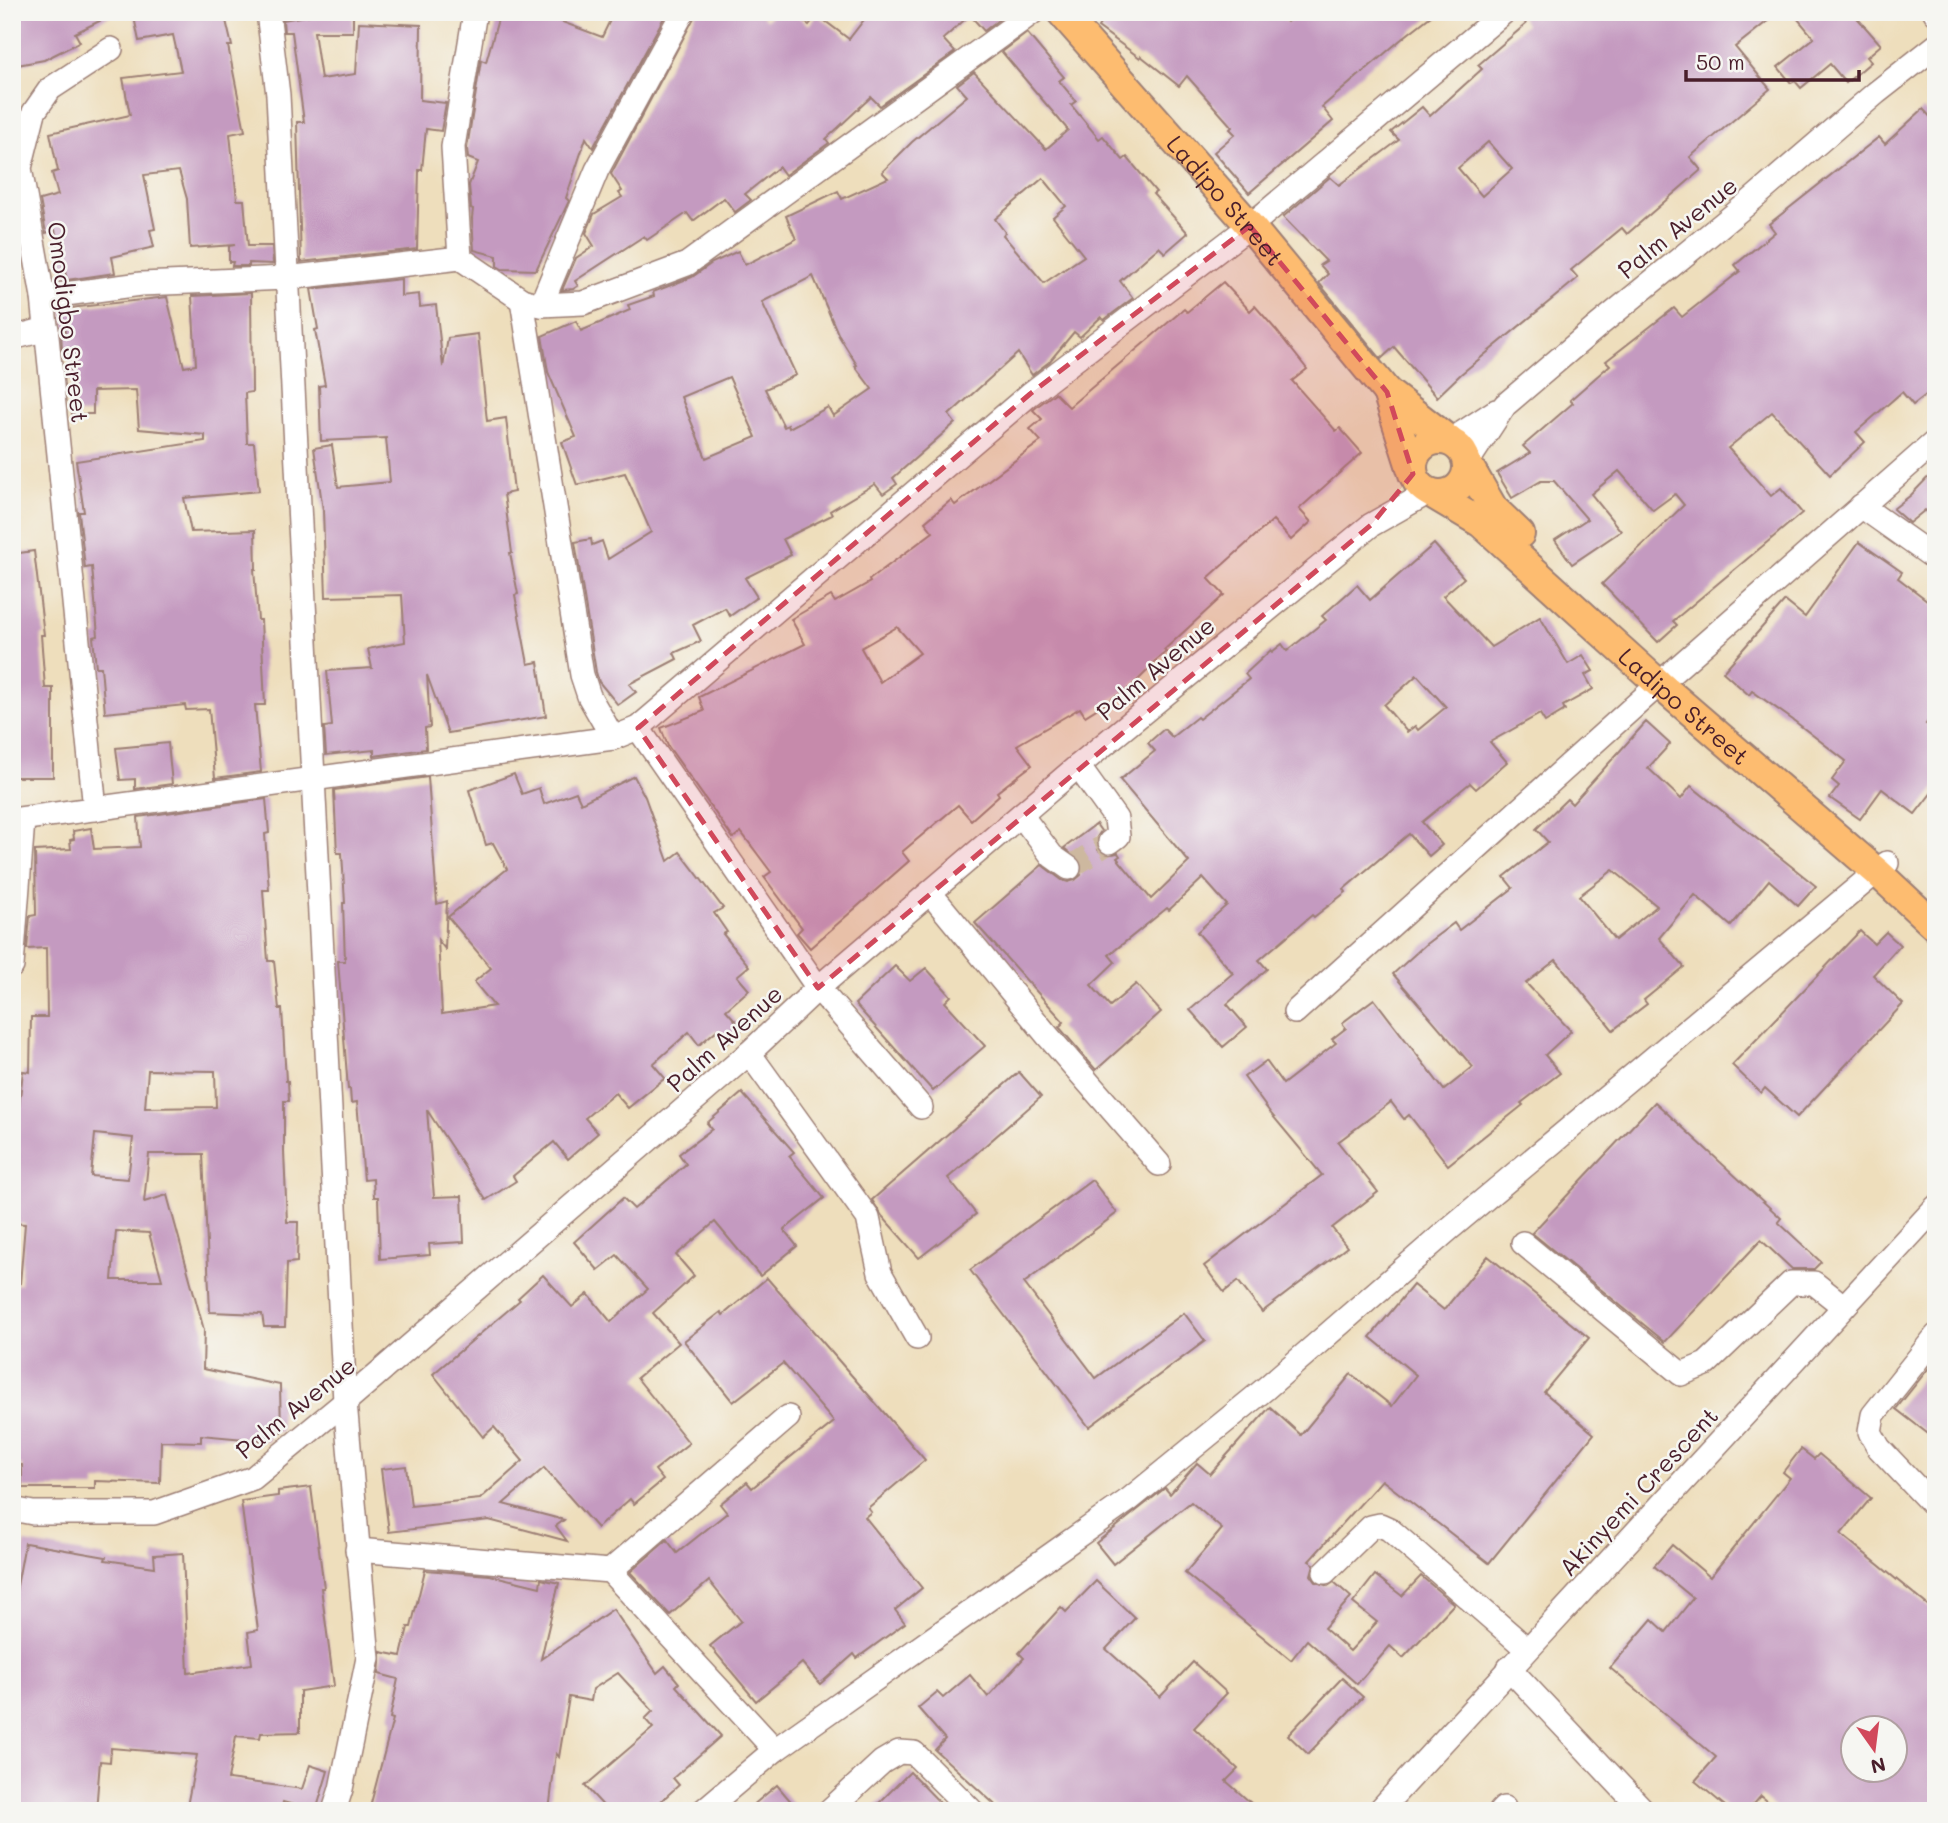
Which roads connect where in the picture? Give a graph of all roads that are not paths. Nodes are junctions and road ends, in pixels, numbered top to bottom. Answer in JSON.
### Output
{"nodes":[{"id":1,"x":268,"y":12,"type":"edge"},
{"id":2,"x":475,"y":12,"type":"edge"},
{"id":3,"x":683,"y":12,"type":"edge"},
{"id":4,"x":1033,"y":12,"type":"edge"},
{"id":5,"x":1504,"y":12,"type":"edge"},
{"id":6,"x":1062,"y":13,"type":"edge"},
{"id":7,"x":1936,"y":46,"type":"edge"},
{"id":8,"x":111,"y":49,"type":"dead end"},
{"id":9,"x":1250,"y":226,"type":"junction"},
{"id":10,"x":460,"y":258,"type":"junction"},
{"id":11,"x":286,"y":278,"type":"junction"},
{"id":12,"x":43,"y":297,"type":"junction"},
{"id":13,"x":532,"y":302,"type":"junction"},
{"id":14,"x":47,"y":329,"type":"junction"},
{"id":15,"x":12,"y":338,"type":"edge"},
{"id":16,"x":1387,"y":393,"type":"junction"},
{"id":17,"x":1936,"y":441,"type":"edge"},
{"id":18,"x":1459,"y":452,"type":"junction"},
{"id":19,"x":1421,"y":483,"type":"junction"},
{"id":20,"x":1861,"y":506,"type":"junction"},
{"id":21,"x":1936,"y":559,"type":"edge"},
{"id":22,"x":1665,"y":679,"type":"junction"},
{"id":23,"x":638,"y":728,"type":"junction"},
{"id":24,"x":613,"y":738,"type":"junction"},
{"id":25,"x":1078,"y":766,"type":"junction"},
{"id":26,"x":314,"y":780,"type":"junction"},
{"id":27,"x":95,"y":809,"type":"junction"},
{"id":28,"x":1021,"y":815,"type":"junction"},
{"id":29,"x":18,"y":820,"type":"edge"},
{"id":30,"x":1110,"y":842,"type":"dead end"},
{"id":31,"x":1882,"y":867,"type":"junction"},
{"id":32,"x":1069,"y":868,"type":"dead end"},
{"id":33,"x":931,"y":894,"type":"junction"},
{"id":34,"x":1936,"y":907,"type":"edge"},
{"id":35,"x":1936,"y":927,"type":"edge"},
{"id":36,"x":12,"y":966,"type":"edge"},
{"id":37,"x":818,"y":988,"type":"junction"},
{"id":38,"x":1295,"y":1012,"type":"dead end"},
{"id":39,"x":749,"y":1053,"type":"junction"},
{"id":40,"x":921,"y":1107,"type":"dead end"},
{"id":41,"x":1158,"y":1164,"type":"dead end"},
{"id":42,"x":1936,"y":1207,"type":"edge"},
{"id":43,"x":1522,"y":1243,"type":"dead end"},
{"id":44,"x":1843,"y":1306,"type":"junction"},
{"id":45,"x":1936,"y":1336,"type":"edge"},
{"id":46,"x":917,"y":1338,"type":"dead end"},
{"id":47,"x":345,"y":1402,"type":"junction"},
{"id":48,"x":788,"y":1417,"type":"dead end"},
{"id":49,"x":1936,"y":1508,"type":"edge"},
{"id":50,"x":12,"y":1509,"type":"edge"},
{"id":51,"x":357,"y":1550,"type":"junction"},
{"id":52,"x":610,"y":1571,"type":"junction"},
{"id":53,"x":1325,"y":1572,"type":"dead end"},
{"id":54,"x":1527,"y":1649,"type":"junction"},
{"id":55,"x":1509,"y":1668,"type":"junction"},
{"id":56,"x":775,"y":1750,"type":"junction"},
{"id":57,"x":334,"y":1811,"type":"edge"},
{"id":58,"x":703,"y":1811,"type":"edge"},
{"id":59,"x":829,"y":1811,"type":"edge"},
{"id":60,"x":972,"y":1811,"type":"edge"},
{"id":61,"x":1379,"y":1811,"type":"edge"},
{"id":62,"x":1644,"y":1811,"type":"edge"}],
"edges":[{"from":1,"to":11,"type":"street"},
{"from":2,"to":10,"type":"street"},
{"from":3,"to":13,"type":"street"},
{"from":4,"to":13,"type":"street"},
{"from":5,"to":9,"type":"street"},
{"from":6,"to":9,"type":"main road","name":"Ladipo Street"},
{"from":7,"to":18,"type":"street","name":"Palm Avenue"},
{"from":8,"to":12,"type":"street","name":"Omodigbo Street"},
{"from":9,"to":16,"type":"main road","name":"Ladipo Street"},
{"from":9,"to":23,"type":"street"},
{"from":10,"to":11,"type":"street"},
{"from":10,"to":13,"type":"street"},
{"from":11,"to":12,"type":"street"},
{"from":11,"to":26,"type":"street"},
{"from":12,"to":14,"type":"street","name":"Omodigbo Street"},
{"from":13,"to":24,"type":"street"},
{"from":14,"to":15,"type":"street"},
{"from":14,"to":27,"type":"street","name":"Omodigbo Street"},
{"from":16,"to":18,"type":"main road","name":"Ladipo Street"},
{"from":16,"to":19,"type":"main road","name":"Ladipo Street"},
{"from":17,"to":20,"type":"street"},
{"from":18,"to":19,"type":"main road"},
{"from":18,"to":19,"type":"main road"},
{"from":18,"to":22,"type":"main road","name":"Ladipo Street"},
{"from":19,"to":22,"type":"main road","name":"Ladipo Street"},
{"from":19,"to":25,"type":"street","name":"Palm Avenue"},
{"from":20,"to":21,"type":"street"},
{"from":20,"to":22,"type":"street"},
{"from":22,"to":31,"type":"main road","name":"Ladipo Street"},
{"from":22,"to":38,"type":"street"},
{"from":23,"to":24,"type":"street"},
{"from":23,"to":37,"type":"street"},
{"from":24,"to":26,"type":"street"},
{"from":25,"to":28,"type":"street","name":"Palm Avenue"},
{"from":25,"to":30,"type":"street"},
{"from":26,"to":27,"type":"street"},
{"from":26,"to":47,"type":"street"},
{"from":27,"to":29,"type":"street"},
{"from":28,"to":32,"type":"street"},
{"from":28,"to":33,"type":"street","name":"Palm Avenue"},
{"from":29,"to":36,"type":"street"},
{"from":31,"to":34,"type":"main road","name":"Ladipo Street"},
{"from":31,"to":35,"type":"main road","name":"Ladipo Street"},
{"from":31,"to":56,"type":"street"},
{"from":33,"to":37,"type":"street","name":"Palm Avenue"},
{"from":33,"to":41,"type":"street"},
{"from":37,"to":39,"type":"street","name":"Palm Avenue"},
{"from":37,"to":40,"type":"street"},
{"from":39,"to":46,"type":"street"},
{"from":39,"to":47,"type":"street","name":"Palm Avenue"},
{"from":42,"to":44,"type":"street","name":"Akinyemi Crescent"},
{"from":43,"to":44,"type":"street"},
{"from":44,"to":54,"type":"street","name":"Akinyemi Crescent"},
{"from":45,"to":49,"type":"street"},
{"from":47,"to":50,"type":"street","name":"Palm Avenue"},
{"from":47,"to":51,"type":"street"},
{"from":48,"to":52,"type":"street"},
{"from":51,"to":52,"type":"street"},
{"from":51,"to":57,"type":"street"},
{"from":52,"to":56,"type":"street"},
{"from":53,"to":54,"type":"street"},
{"from":54,"to":55,"type":"street","name":"Akinyemi Crescent"},
{"from":55,"to":61,"type":"street","name":"Akinyemi Crescent"},
{"from":55,"to":62,"type":"street"},
{"from":56,"to":58,"type":"street"},
{"from":59,"to":60,"type":"street"}]}
